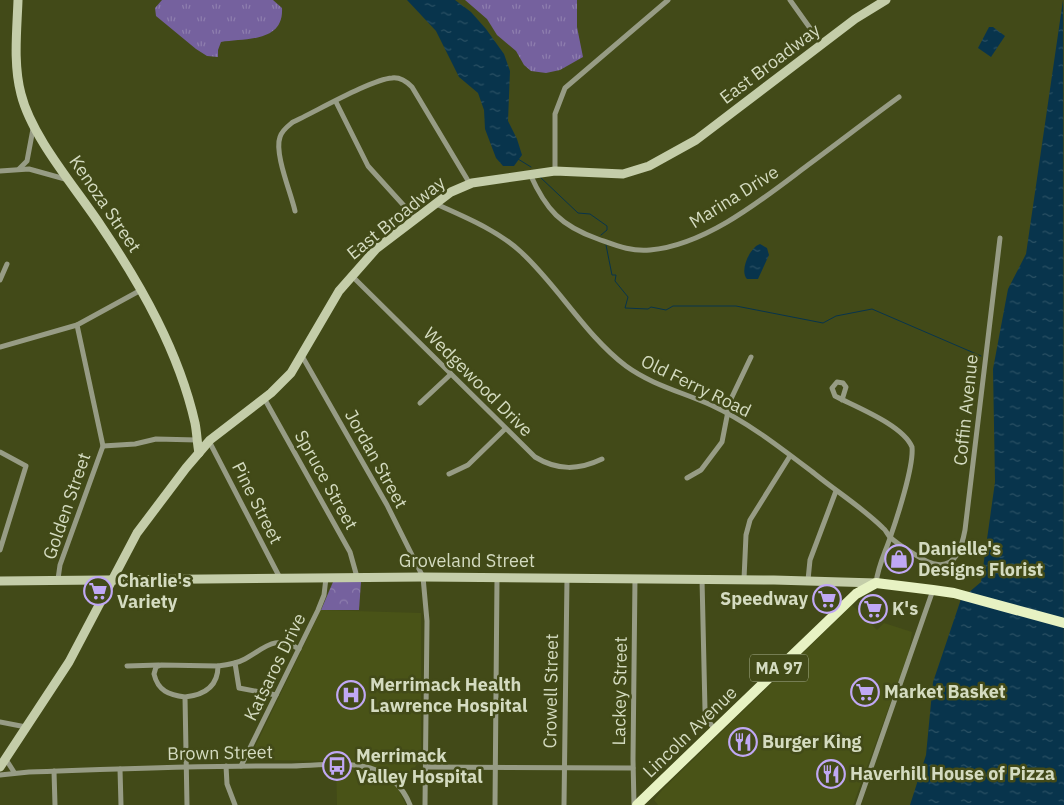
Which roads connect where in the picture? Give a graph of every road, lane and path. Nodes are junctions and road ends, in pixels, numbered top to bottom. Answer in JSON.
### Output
{"nodes":[{"id":1,"x":18,"y":0,"type":"edge"},
{"id":2,"x":668,"y":0,"type":"edge"},
{"id":3,"x":790,"y":0,"type":"edge"},
{"id":4,"x":886,"y":0,"type":"edge"},
{"id":5,"x":822,"y":45,"type":"junction"},
{"id":6,"x":899,"y":96,"type":"dead end"},
{"id":7,"x":336,"y":102,"type":"junction"},
{"id":8,"x":33,"y":124,"type":"junction"},
{"id":9,"x":19,"y":170,"type":"junction"},
{"id":10,"x":555,"y":170,"type":"junction"},
{"id":11,"x":0,"y":171,"type":"edge"},
{"id":12,"x":530,"y":174,"type":"junction"},
{"id":13,"x":70,"y":181,"type":"junction"},
{"id":14,"x":470,"y":184,"type":"junction"},
{"id":15,"x":436,"y":204,"type":"junction"},
{"id":16,"x":295,"y":211,"type":"dead end"},
{"id":17,"x":416,"y":219,"type":"junction"},
{"id":18,"x":1000,"y":238,"type":"dead end"},
{"id":19,"x":7,"y":264,"type":"dead end"},
{"id":20,"x":1,"y":273,"type":"edge"},
{"id":21,"x":351,"y":275,"type":"junction"},
{"id":22,"x":0,"y":280,"type":"edge"},
{"id":23,"x":141,"y":290,"type":"junction"},
{"id":24,"x":77,"y":325,"type":"junction"},
{"id":25,"x":0,"y":347,"type":"edge"},
{"id":26,"x":302,"y":356,"type":"junction"},
{"id":27,"x":751,"y":357,"type":"dead end"},
{"id":28,"x":451,"y":374,"type":"junction"},
{"id":29,"x":264,"y":398,"type":"junction"},
{"id":30,"x":842,"y":400,"type":"dead end"},
{"id":31,"x":420,"y":403,"type":"dead end"},
{"id":32,"x":728,"y":414,"type":"junction"},
{"id":33,"x":194,"y":422,"type":"junction"},
{"id":34,"x":505,"y":428,"type":"junction"},
{"id":35,"x":197,"y":440,"type":"junction"},
{"id":36,"x":209,"y":441,"type":"junction"},
{"id":37,"x":103,"y":446,"type":"junction"},
{"id":38,"x":0,"y":452,"type":"edge"},
{"id":39,"x":199,"y":453,"type":"junction"},
{"id":40,"x":790,"y":456,"type":"junction"},
{"id":41,"x":602,"y":459,"type":"dead end"},
{"id":42,"x":449,"y":474,"type":"dead end"},
{"id":43,"x":687,"y":478,"type":"dead end"},
{"id":44,"x":836,"y":491,"type":"junction"},
{"id":45,"x":891,"y":538,"type":"junction"},
{"id":46,"x":0,"y":550,"type":"edge"},
{"id":47,"x":933,"y":564,"type":"joint"},
{"id":48,"x":423,"y":577,"type":"junction"},
{"id":49,"x":280,"y":578,"type":"junction"},
{"id":50,"x":326,"y":578,"type":"junction"},
{"id":51,"x":357,"y":578,"type":"junction"},
{"id":52,"x":497,"y":578,"type":"junction"},
{"id":53,"x":567,"y":578,"type":"junction"},
{"id":54,"x":635,"y":578,"type":"junction"},
{"id":55,"x":58,"y":579,"type":"junction"},
{"id":56,"x":114,"y":579,"type":"junction"},
{"id":57,"x":702,"y":579,"type":"junction"},
{"id":58,"x":744,"y":579,"type":"junction"},
{"id":59,"x":808,"y":580,"type":"junction"},
{"id":60,"x":0,"y":581,"type":"edge"},
{"id":61,"x":876,"y":582,"type":"junction"},
{"id":62,"x":933,"y":590,"type":"junction"},
{"id":63,"x":1064,"y":623,"type":"edge"},
{"id":64,"x":298,"y":649,"type":"junction"},
{"id":65,"x":235,"y":663,"type":"junction"},
{"id":66,"x":161,"y":665,"type":"junction"},
{"id":67,"x":127,"y":666,"type":"dead end"},
{"id":68,"x":218,"y":666,"type":"junction"},
{"id":69,"x":276,"y":695,"type":"junction"},
{"id":70,"x":185,"y":697,"type":"junction"},
{"id":71,"x":0,"y":722,"type":"edge"},
{"id":72,"x":26,"y":727,"type":"junction"},
{"id":73,"x":715,"y":731,"type":"junction"},
{"id":74,"x":5,"y":758,"type":"junction"},
{"id":75,"x":226,"y":766,"type":"junction"},
{"id":76,"x":241,"y":766,"type":"junction"},
{"id":77,"x":0,"y":767,"type":"edge"},
{"id":78,"x":186,"y":767,"type":"junction"},
{"id":79,"x":426,"y":767,"type":"junction"},
{"id":80,"x":495,"y":767,"type":"junction"},
{"id":81,"x":564,"y":768,"type":"junction"},
{"id":82,"x":633,"y":768,"type":"junction"},
{"id":83,"x":120,"y":769,"type":"junction"},
{"id":84,"x":54,"y":771,"type":"junction"},
{"id":85,"x":14,"y":772,"type":"junction"},
{"id":86,"x":0,"y":775,"type":"edge"},
{"id":87,"x":55,"y":805,"type":"edge"},
{"id":88,"x":121,"y":805,"type":"edge"},
{"id":89,"x":187,"y":805,"type":"edge"},
{"id":90,"x":234,"y":805,"type":"edge"},
{"id":91,"x":410,"y":805,"type":"edge"},
{"id":92,"x":425,"y":805,"type":"edge"},
{"id":93,"x":494,"y":805,"type":"edge"},
{"id":94,"x":564,"y":805,"type":"edge"},
{"id":95,"x":636,"y":805,"type":"edge"},
{"id":96,"x":858,"y":805,"type":"edge"}],
"edges":[{"from":1,"to":8,"type":"street","name":"Kenoza Street"},
{"from":2,"to":10,"type":"street"},
{"from":3,"to":5,"type":"street"},
{"from":4,"to":5,"type":"street","name":"East Broadway"},
{"from":5,"to":10,"type":"street","name":"East Broadway"},
{"from":6,"to":12,"type":"street","name":"Marina Drive"},
{"from":7,"to":14,"type":"street"},
{"from":7,"to":16,"type":"street"},
{"from":7,"to":17,"type":"street"},
{"from":8,"to":9,"type":"street"},
{"from":8,"to":13,"type":"street","name":"Kenoza Street"},
{"from":9,"to":11,"type":"street"},
{"from":9,"to":13,"type":"street"},
{"from":10,"to":12,"type":"street","name":"East Broadway"},
{"from":12,"to":14,"type":"street","name":"East Broadway"},
{"from":13,"to":23,"type":"street","name":"Kenoza Street"},
{"from":14,"to":15,"type":"street","name":"East Broadway"},
{"from":15,"to":17,"type":"street","name":"East Broadway"},
{"from":15,"to":32,"type":"street","name":"Old Ferry Road"},
{"from":17,"to":21,"type":"street","name":"East Broadway"},
{"from":18,"to":47,"type":"street","name":"Coffin Avenue"},
{"from":19,"to":20,"type":"street"},
{"from":20,"to":22,"type":"street"},
{"from":21,"to":26,"type":"street","name":"East Broadway"},
{"from":21,"to":28,"type":"street","name":"Wedgewood Drive"},
{"from":23,"to":24,"type":"street"},
{"from":23,"to":33,"type":"street","name":"Kenoza Street"},
{"from":24,"to":25,"type":"street"},
{"from":24,"to":37,"type":"street"},
{"from":26,"to":29,"type":"street","name":"East Broadway"},
{"from":26,"to":48,"type":"street","name":"Jordan Street"},
{"from":27,"to":32,"type":"street"},
{"from":28,"to":31,"type":"street"},
{"from":28,"to":34,"type":"street","name":"Wedgewood Drive"},
{"from":29,"to":36,"type":"street","name":"East Broadway"},
{"from":29,"to":51,"type":"street","name":"Spruce Street"},
{"from":30,"to":45,"type":"street"},
{"from":32,"to":40,"type":"street","name":"Old Ferry Road"},
{"from":32,"to":43,"type":"street"},
{"from":33,"to":35,"type":"street","name":"Kenoza Street"},
{"from":33,"to":36,"type":"street","name":"Kenoza Street"},
{"from":34,"to":41,"type":"street","name":"Wedgewood Drive"},
{"from":34,"to":42,"type":"street"},
{"from":35,"to":37,"type":"street","name":"Golden Street"},
{"from":35,"to":39,"type":"street","name":"Kenoza Street"},
{"from":36,"to":39,"type":"street","name":"East Broadway"},
{"from":36,"to":49,"type":"street","name":"Pine Street"},
{"from":37,"to":55,"type":"street","name":"Golden Street"},
{"from":38,"to":46,"type":"street"},
{"from":39,"to":56,"type":"street","name":"East Broadway"},
{"from":40,"to":44,"type":"street","name":"Old Ferry Road"},
{"from":40,"to":58,"type":"street"},
{"from":44,"to":45,"type":"street","name":"Old Ferry Road"},
{"from":44,"to":59,"type":"street"},
{"from":45,"to":47,"type":"street","name":"Old Ferry Road"},
{"from":45,"to":61,"type":"street"},
{"from":48,"to":51,"type":"street","name":"Groveland Street"},
{"from":48,"to":52,"type":"street","name":"Groveland Street"},
{"from":48,"to":79,"type":"street"},
{"from":49,"to":50,"type":"street","name":"Groveland Street"},
{"from":49,"to":56,"type":"street","name":"Groveland Street"},
{"from":50,"to":51,"type":"street","name":"Groveland Street"},
{"from":50,"to":64,"type":"street","name":"Katsaros Drive"},
{"from":52,"to":53,"type":"street","name":"Groveland Street"},
{"from":52,"to":80,"type":"street"},
{"from":53,"to":54,"type":"street","name":"Groveland Street"},
{"from":53,"to":81,"type":"street","name":"Crowell Street"},
{"from":54,"to":57,"type":"street","name":"Groveland Street"},
{"from":54,"to":82,"type":"street","name":"Lackey Street"},
{"from":55,"to":56,"type":"street","name":"Groveland Street"},
{"from":55,"to":60,"type":"street","name":"Groveland Street"},
{"from":56,"to":72,"type":"street","name":"East Broadway"},
{"from":57,"to":58,"type":"street","name":"Groveland Street"},
{"from":57,"to":73,"type":"street"},
{"from":58,"to":59,"type":"street","name":"Groveland Street"},
{"from":59,"to":61,"type":"street","name":"Groveland Street"},
{"from":61,"to":62,"type":"main road","name":"Groveland Street"},
{"from":61,"to":73,"type":"main road","name":"Lincoln Avenue","number":"MA 97"},
{"from":62,"to":63,"type":"main road","name":"Groveland Street"},
{"from":62,"to":96,"type":"street"},
{"from":64,"to":65,"type":"street"},
{"from":64,"to":69,"type":"street","name":"Katsaros Drive"},
{"from":65,"to":68,"type":"street"},
{"from":65,"to":69,"type":"street"},
{"from":66,"to":67,"type":"street"},
{"from":66,"to":68,"type":"street"},
{"from":66,"to":70,"type":"street"},
{"from":68,"to":70,"type":"street"},
{"from":69,"to":76,"type":"street","name":"Katsaros Drive"},
{"from":70,"to":78,"type":"street"},
{"from":71,"to":72,"type":"street"},
{"from":72,"to":74,"type":"street","name":"East Broadway"},
{"from":73,"to":95,"type":"main road","name":"Lincoln Avenue","number":"MA 97"},
{"from":74,"to":77,"type":"street","name":"East Broadway"},
{"from":74,"to":85,"type":"street"},
{"from":75,"to":76,"type":"street","name":"Brown Street"},
{"from":75,"to":78,"type":"street","name":"Brown Street"},
{"from":75,"to":90,"type":"street"},
{"from":76,"to":91,"type":"street","name":"Brown Street"},
{"from":78,"to":83,"type":"street","name":"Brown Street"},
{"from":78,"to":89,"type":"street"},
{"from":79,"to":80,"type":"street"},
{"from":79,"to":92,"type":"street"},
{"from":80,"to":81,"type":"street"},
{"from":80,"to":93,"type":"street"},
{"from":81,"to":82,"type":"street"},
{"from":81,"to":94,"type":"street","name":"Crowell Street"},
{"from":82,"to":95,"type":"street","name":"Lackey Street"},
{"from":83,"to":84,"type":"street","name":"Brown Street"},
{"from":83,"to":88,"type":"street"},
{"from":84,"to":85,"type":"street","name":"Brown Street"},
{"from":84,"to":87,"type":"street"},
{"from":85,"to":86,"type":"street","name":"Brown Street"}]}
